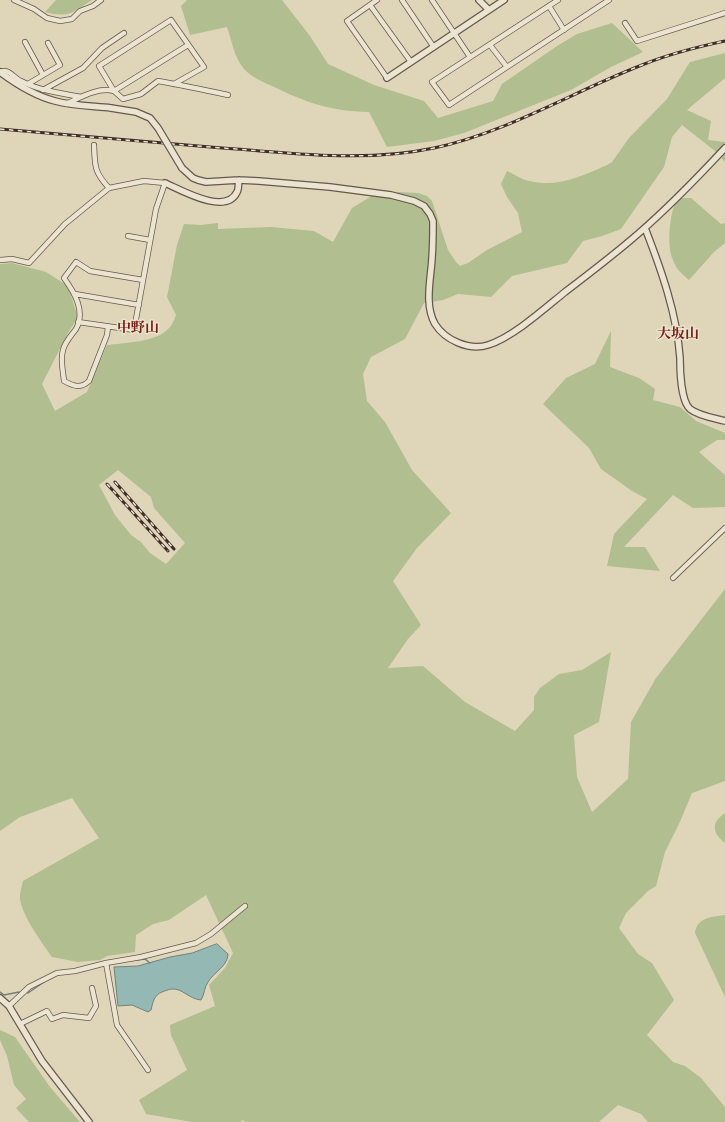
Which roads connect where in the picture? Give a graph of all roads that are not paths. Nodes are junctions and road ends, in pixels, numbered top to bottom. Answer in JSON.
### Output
{"nodes":[{"id":1,"x":14,"y":0,"type":"edge"},
{"id":2,"x":101,"y":0,"type":"edge"},
{"id":3,"x":377,"y":0,"type":"edge"},
{"id":4,"x":402,"y":0,"type":"edge"},
{"id":5,"x":432,"y":0,"type":"edge"},
{"id":6,"x":479,"y":0,"type":"edge"},
{"id":7,"x":504,"y":0,"type":"edge"},
{"id":8,"x":558,"y":0,"type":"edge"},
{"id":9,"x":609,"y":0,"type":"edge"},
{"id":10,"x":370,"y":5,"type":"junction"},
{"id":11,"x":549,"y":6,"type":"junction"},
{"id":12,"x":489,"y":10,"type":"junction"},
{"id":13,"x":725,"y":13,"type":"edge"},
{"id":14,"x":625,"y":23,"type":"dead end"},
{"id":15,"x":564,"y":30,"type":"junction"},
{"id":16,"x":124,"y":33,"type":"dead end"},
{"id":17,"x":455,"y":33,"type":"junction"},
{"id":18,"x":25,"y":42,"type":"dead end"},
{"id":19,"x":48,"y":43,"type":"dead end"},
{"id":20,"x":188,"y":45,"type":"junction"},
{"id":21,"x":490,"y":45,"type":"junction"},
{"id":22,"x":433,"y":46,"type":"junction"},
{"id":23,"x":470,"y":57,"type":"junction"},
{"id":24,"x":411,"y":62,"type":"junction"},
{"id":25,"x":507,"y":68,"type":"junction"},
{"id":26,"x":0,"y":72,"type":"edge"},
{"id":27,"x":43,"y":75,"type":"junction"},
{"id":28,"x":387,"y":78,"type":"joint"},
{"id":29,"x":28,"y":84,"type":"junction"},
{"id":30,"x":174,"y":84,"type":"junction"},
{"id":31,"x":43,"y":90,"type":"junction"},
{"id":32,"x":114,"y":91,"type":"junction"},
{"id":33,"x":228,"y":95,"type":"dead end"},
{"id":34,"x":81,"y":97,"type":"junction"},
{"id":35,"x":66,"y":104,"type":"junction"},
{"id":36,"x":94,"y":146,"type":"dead end"},
{"id":37,"x":725,"y":148,"type":"edge"},
{"id":38,"x":239,"y":180,"type":"junction"},
{"id":39,"x":165,"y":183,"type":"junction"},
{"id":40,"x":109,"y":188,"type":"junction"},
{"id":41,"x":645,"y":228,"type":"junction"},
{"id":42,"x":128,"y":236,"type":"dead end"},
{"id":43,"x":150,"y":240,"type":"junction"},
{"id":44,"x":0,"y":260,"type":"edge"},
{"id":45,"x":143,"y":280,"type":"junction"},
{"id":46,"x":75,"y":294,"type":"junction"},
{"id":47,"x":139,"y":305,"type":"junction"},
{"id":48,"x":78,"y":322,"type":"junction"},
{"id":49,"x":108,"y":326,"type":"junction"},
{"id":50,"x":725,"y":421,"type":"edge"},
{"id":51,"x":725,"y":528,"type":"edge"},
{"id":52,"x":673,"y":578,"type":"dead end"},
{"id":53,"x":245,"y":906,"type":"dead end"},
{"id":54,"x":106,"y":963,"type":"junction"},
{"id":55,"x":92,"y":988,"type":"dead end"},
{"id":56,"x":0,"y":998,"type":"edge"},
{"id":57,"x":9,"y":1006,"type":"junction"},
{"id":58,"x":20,"y":1024,"type":"junction"},
{"id":59,"x":148,"y":1070,"type":"dead end"},
{"id":60,"x":89,"y":1122,"type":"edge"}],
"edges":[{"from":1,"to":2,"type":"street"},
{"from":3,"to":10,"type":"street"},
{"from":4,"to":22,"type":"street"},
{"from":5,"to":17,"type":"street"},
{"from":6,"to":12,"type":"street"},
{"from":7,"to":12,"type":"street"},
{"from":8,"to":11,"type":"street"},
{"from":9,"to":15,"type":"street"},
{"from":10,"to":24,"type":"street"},
{"from":10,"to":28,"type":"street"},
{"from":11,"to":15,"type":"street"},
{"from":11,"to":21,"type":"street"},
{"from":12,"to":17,"type":"street"},
{"from":13,"to":14,"type":"street"},
{"from":15,"to":25,"type":"street"},
{"from":16,"to":31,"type":"street"},
{"from":17,"to":22,"type":"street"},
{"from":17,"to":23,"type":"street"},
{"from":18,"to":27,"type":"street"},
{"from":19,"to":27,"type":"street"},
{"from":20,"to":30,"type":"street"},
{"from":20,"to":32,"type":"street"},
{"from":20,"to":32,"type":"street"},
{"from":21,"to":23,"type":"street"},
{"from":21,"to":25,"type":"street"},
{"from":22,"to":24,"type":"street"},
{"from":23,"to":25,"type":"street"},
{"from":24,"to":28,"type":"street"},
{"from":26,"to":29,"type":"street"},
{"from":26,"to":35,"type":"street"},
{"from":27,"to":29,"type":"street"},
{"from":29,"to":31,"type":"street"},
{"from":30,"to":32,"type":"street"},
{"from":30,"to":33,"type":"street"},
{"from":31,"to":34,"type":"street"},
{"from":32,"to":34,"type":"street"},
{"from":34,"to":35,"type":"street"},
{"from":35,"to":38,"type":"street","bridge":true},
{"from":36,"to":40,"type":"street"},
{"from":37,"to":41,"type":"street"},
{"from":38,"to":39,"type":"street"},
{"from":38,"to":41,"type":"street"},
{"from":39,"to":40,"type":"street"},
{"from":39,"to":43,"type":"street"},
{"from":40,"to":44,"type":"street"},
{"from":41,"to":50,"type":"street"},
{"from":42,"to":43,"type":"street"},
{"from":43,"to":45,"type":"street"},
{"from":45,"to":46,"type":"street"},
{"from":45,"to":47,"type":"street"},
{"from":46,"to":47,"type":"street"},
{"from":46,"to":48,"type":"street"},
{"from":47,"to":49,"type":"street"},
{"from":48,"to":49,"type":"street"},
{"from":48,"to":49,"type":"street"},
{"from":51,"to":52,"type":"street"},
{"from":53,"to":54,"type":"street"},
{"from":54,"to":57,"type":"street"},
{"from":54,"to":59,"type":"street"},
{"from":55,"to":58,"type":"street"},
{"from":56,"to":57,"type":"street"},
{"from":57,"to":58,"type":"street"},
{"from":58,"to":60,"type":"street"}]}
